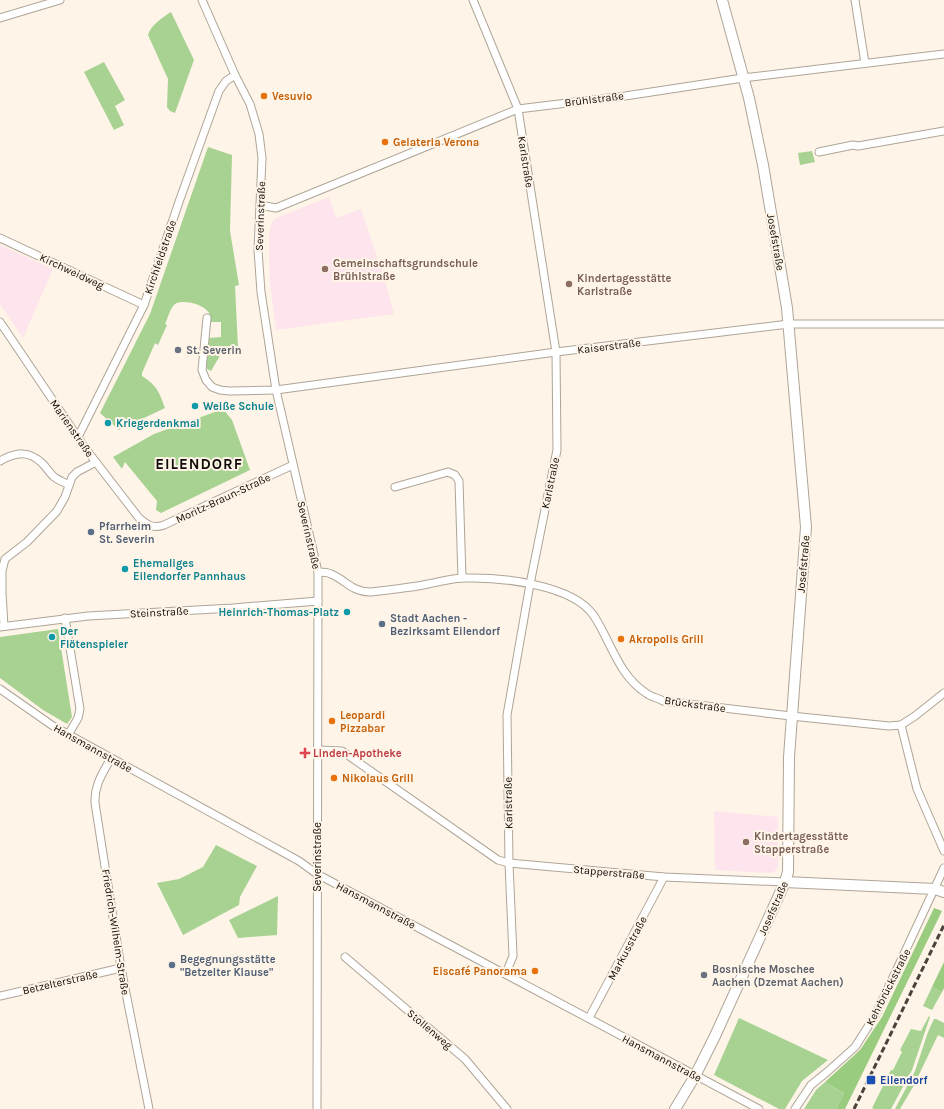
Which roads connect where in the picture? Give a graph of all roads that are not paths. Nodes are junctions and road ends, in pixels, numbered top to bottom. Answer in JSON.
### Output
{"nodes":[{"id":1,"x":60,"y":0,"type":"edge"},
{"id":2,"x":202,"y":0,"type":"edge"},
{"id":3,"x":473,"y":0,"type":"edge"},
{"id":4,"x":722,"y":0,"type":"edge"},
{"id":5,"x":855,"y":0,"type":"edge"},
{"id":6,"x":0,"y":18,"type":"edge"},
{"id":7,"x":944,"y":54,"type":"edge"},
{"id":8,"x":865,"y":63,"type":"junction"},
{"id":9,"x":235,"y":75,"type":"junction"},
{"id":10,"x":743,"y":78,"type":"junction"},
{"id":11,"x":518,"y":109,"type":"junction"},
{"id":12,"x":944,"y":131,"type":"edge"},
{"id":13,"x":819,"y":152,"type":"dead end"},
{"id":14,"x":260,"y":206,"type":"junction"},
{"id":15,"x":0,"y":238,"type":"edge"},
{"id":16,"x":144,"y":304,"type":"junction"},
{"id":17,"x":207,"y":318,"type":"dead end"},
{"id":18,"x":0,"y":322,"type":"edge"},
{"id":19,"x":789,"y":324,"type":"junction"},
{"id":20,"x":944,"y":324,"type":"edge"},
{"id":21,"x":556,"y":352,"type":"junction"},
{"id":22,"x":276,"y":390,"type":"junction"},
{"id":23,"x":78,"y":437,"type":"junction"},
{"id":24,"x":0,"y":461,"type":"edge"},
{"id":25,"x":96,"y":462,"type":"junction"},
{"id":26,"x":293,"y":465,"type":"junction"},
{"id":27,"x":69,"y":485,"type":"junction"},
{"id":28,"x":395,"y":486,"type":"dead end"},
{"id":29,"x":152,"y":527,"type":"joint"},
{"id":30,"x":318,"y":572,"type":"junction"},
{"id":31,"x":462,"y":578,"type":"junction"},
{"id":32,"x":530,"y":584,"type":"junction"},
{"id":33,"x":318,"y":602,"type":"junction"},
{"id":34,"x":65,"y":618,"type":"junction"},
{"id":35,"x":2,"y":626,"type":"edge"},
{"id":36,"x":0,"y":689,"type":"edge"},
{"id":37,"x":944,"y":693,"type":"edge"},
{"id":38,"x":791,"y":716,"type":"junction"},
{"id":39,"x":901,"y":725,"type":"junction"},
{"id":40,"x":68,"y":735,"type":"junction"},
{"id":41,"x":318,"y":750,"type":"junction"},
{"id":42,"x":111,"y":758,"type":"junction"},
{"id":43,"x":944,"y":851,"type":"edge"},
{"id":44,"x":509,"y":863,"type":"junction"},
{"id":45,"x":944,"y":868,"type":"edge"},
{"id":46,"x":317,"y":874,"type":"junction"},
{"id":47,"x":664,"y":877,"type":"junction"},
{"id":48,"x":785,"y":882,"type":"junction"},
{"id":49,"x":941,"y":891,"type":"edge"},
{"id":50,"x":345,"y":957,"type":"dead end"},
{"id":51,"x":121,"y":968,"type":"junction"},
{"id":52,"x":506,"y":973,"type":"junction"},
{"id":53,"x":0,"y":996,"type":"edge"},
{"id":54,"x":589,"y":1018,"type":"junction"},
{"id":55,"x":695,"y":1076,"type":"junction"},
{"id":56,"x":149,"y":1109,"type":"edge"},
{"id":57,"x":317,"y":1109,"type":"edge"},
{"id":58,"x":507,"y":1109,"type":"edge"},
{"id":59,"x":675,"y":1109,"type":"edge"},
{"id":60,"x":759,"y":1109,"type":"edge"},
{"id":61,"x":795,"y":1109,"type":"edge"}],
"edges":[{"from":1,"to":6,"type":"street"},
{"from":2,"to":9,"type":"street","name":"Severinstraße"},
{"from":3,"to":11,"type":"street","name":"Karlstraße"},
{"from":4,"to":10,"type":"street","name":"Josefstraße"},
{"from":5,"to":8,"type":"street"},
{"from":7,"to":8,"type":"street","name":"Brühlstraße"},
{"from":8,"to":10,"type":"street","name":"Brühlstraße"},
{"from":9,"to":14,"type":"street","name":"Severinstraße"},
{"from":9,"to":16,"type":"street","name":"Kirchfeldstraße"},
{"from":10,"to":11,"type":"street","name":"Brühlstraße"},
{"from":10,"to":19,"type":"street","name":"Josefstraße"},
{"from":11,"to":14,"type":"street","name":"Brühlstraße"},
{"from":11,"to":21,"type":"street","name":"Karlstraße"},
{"from":12,"to":13,"type":"street"},
{"from":14,"to":22,"type":"street","name":"Severinstraße"},
{"from":15,"to":16,"type":"street","name":"Kirchweidweg"},
{"from":16,"to":23,"type":"street","name":"Kirchfeldstraße"},
{"from":17,"to":22,"type":"street","name":"Kaiserstraße"},
{"from":18,"to":23,"type":"street","name":"Marienstraße"},
{"from":19,"to":20,"type":"street","name":"Kaiserstraße"},
{"from":19,"to":21,"type":"street","name":"Kaiserstraße"},
{"from":19,"to":38,"type":"street","name":"Josefstraße"},
{"from":21,"to":22,"type":"street","name":"Kaiserstraße"},
{"from":21,"to":32,"type":"street","name":"Karlstraße"},
{"from":22,"to":26,"type":"street","name":"Severinstraße"},
{"from":23,"to":25,"type":"street","name":"Marienstraße"},
{"from":24,"to":27,"type":"street"},
{"from":25,"to":27,"type":"street"},
{"from":25,"to":29,"type":"street","name":"Marienstraße"},
{"from":26,"to":29,"type":"street","name":"Moritz-Braun-Straße"},
{"from":26,"to":30,"type":"street","name":"Severinstraße"},
{"from":27,"to":35,"type":"street"},
{"from":28,"to":31,"type":"street"},
{"from":30,"to":31,"type":"street","name":"Brückstraße"},
{"from":30,"to":33,"type":"street","name":"Severinstraße"},
{"from":31,"to":32,"type":"street","name":"Brückstraße"},
{"from":32,"to":38,"type":"street","name":"Brückstraße"},
{"from":32,"to":44,"type":"street","name":"Karlstraße"},
{"from":33,"to":34,"type":"street","name":"Steinstraße"},
{"from":33,"to":41,"type":"street","name":"Severinstraße"},
{"from":34,"to":35,"type":"street","name":"Steinstraße"},
{"from":34,"to":40,"type":"street"},
{"from":36,"to":40,"type":"street","name":"Hansmannstraße"},
{"from":37,"to":39,"type":"street"},
{"from":38,"to":39,"type":"street","name":"Brückstraße"},
{"from":38,"to":48,"type":"street","name":"Josefstraße"},
{"from":39,"to":43,"type":"street"},
{"from":40,"to":42,"type":"street","name":"Hansmannstraße"},
{"from":41,"to":44,"type":"street","name":"Stapperstraße"},
{"from":41,"to":46,"type":"street","name":"Severinstraße"},
{"from":42,"to":46,"type":"street","name":"Hansmannstraße"},
{"from":42,"to":51,"type":"street","name":"Friedrich-Wilhelm-Straße"},
{"from":44,"to":47,"type":"street","name":"Stapperstraße"},
{"from":44,"to":52,"type":"street","name":"Karlstraße"},
{"from":45,"to":49,"type":"street"},
{"from":46,"to":52,"type":"street","name":"Hansmannstraße"},
{"from":46,"to":57,"type":"street","name":"Severinstraße"},
{"from":47,"to":48,"type":"street","name":"Stapperstraße"},
{"from":47,"to":54,"type":"street","name":"Markusstraße"},
{"from":48,"to":49,"type":"street","name":"Stapperstraße"},
{"from":48,"to":55,"type":"street","name":"Josefstraße"},
{"from":49,"to":61,"type":"street","name":"Kehrbrückstraße"},
{"from":50,"to":58,"type":"street","name":"Stollenweg"},
{"from":51,"to":53,"type":"street","name":"Betzelterstraße"},
{"from":51,"to":56,"type":"street","name":"Friedrich-Wilhelm-Straße"},
{"from":52,"to":54,"type":"street","name":"Hansmannstraße"},
{"from":54,"to":55,"type":"street","name":"Hansmannstraße"},
{"from":55,"to":59,"type":"street","name":"Josefstraße"},
{"from":55,"to":60,"type":"street","name":"Hansmannstraße"}]}
